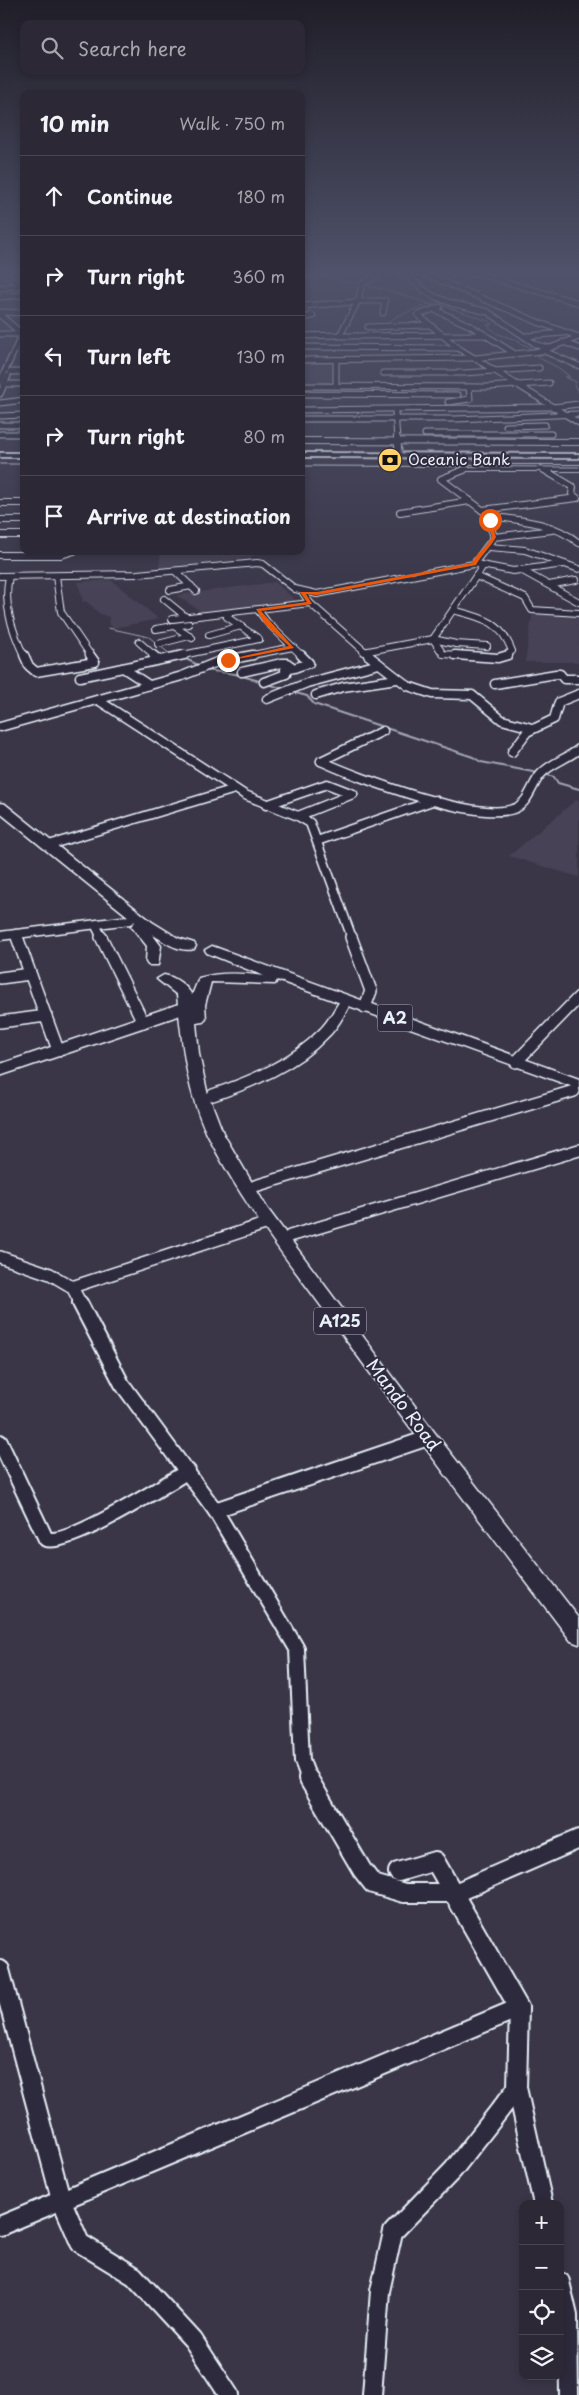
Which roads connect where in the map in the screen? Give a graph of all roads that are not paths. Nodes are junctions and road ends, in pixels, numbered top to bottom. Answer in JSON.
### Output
{"nodes":[{"id":1,"x":2,"y":383,"type":"edge"},
{"id":2,"x":336,"y":383,"type":"edge"},
{"id":3,"x":385,"y":383,"type":"edge"},
{"id":4,"x":514,"y":383,"type":"edge"},
{"id":5,"x":549,"y":383,"type":"dead end"},
{"id":6,"x":20,"y":384,"type":"edge"},
{"id":7,"x":518,"y":385,"type":"junction"},
{"id":8,"x":305,"y":386,"type":"edge"},
{"id":9,"x":336,"y":386,"type":"junction"},
{"id":10,"x":386,"y":386,"type":"junction"},
{"id":11,"x":469,"y":387,"type":"junction"},
{"id":12,"x":0,"y":394,"type":"edge"},
{"id":13,"x":305,"y":395,"type":"edge"},
{"id":14,"x":390,"y":395,"type":"junction"},
{"id":15,"x":470,"y":395,"type":"junction"},
{"id":16,"x":20,"y":400,"type":"edge"},
{"id":17,"x":364,"y":402,"type":"dead end"},
{"id":18,"x":383,"y":402,"type":"dead end"},
{"id":19,"x":392,"y":402,"type":"junction"},
{"id":20,"x":0,"y":403,"type":"edge"},
{"id":21,"x":305,"y":403,"type":"edge"},
{"id":22,"x":579,"y":404,"type":"edge"},
{"id":23,"x":554,"y":407,"type":"junction"},
{"id":24,"x":395,"y":409,"type":"junction"},
{"id":25,"x":305,"y":410,"type":"edge"},
{"id":26,"x":20,"y":414,"type":"edge"},
{"id":27,"x":579,"y":414,"type":"edge"},
{"id":28,"x":567,"y":415,"type":"junction"},
{"id":29,"x":0,"y":416,"type":"edge"},
{"id":30,"x":538,"y":417,"type":"junction"},
{"id":31,"x":305,"y":419,"type":"edge"},
{"id":32,"x":456,"y":419,"type":"junction"},
{"id":33,"x":396,"y":420,"type":"junction"},
{"id":34,"x":579,"y":423,"type":"edge"},
{"id":35,"x":0,"y":425,"type":"edge"},
{"id":36,"x":20,"y":425,"type":"edge"},
{"id":37,"x":545,"y":425,"type":"junction"},
{"id":38,"x":495,"y":426,"type":"dead end"},
{"id":39,"x":397,"y":427,"type":"junction"},
{"id":40,"x":406,"y":427,"type":"dead end"},
{"id":41,"x":423,"y":427,"type":"dead end"},
{"id":42,"x":462,"y":427,"type":"junction"},
{"id":43,"x":470,"y":427,"type":"dead end"},
{"id":44,"x":0,"y":434,"type":"edge"},
{"id":45,"x":20,"y":434,"type":"edge"},
{"id":46,"x":305,"y":434,"type":"edge"},
{"id":47,"x":313,"y":434,"type":"junction"},
{"id":48,"x":398,"y":434,"type":"junction"},
{"id":49,"x":466,"y":434,"type":"junction"},
{"id":50,"x":551,"y":434,"type":"junction"},
{"id":51,"x":305,"y":442,"type":"edge"},
{"id":52,"x":312,"y":442,"type":"junction"},
{"id":53,"x":399,"y":442,"type":"junction"},
{"id":54,"x":555,"y":442,"type":"junction"},
{"id":55,"x":579,"y":442,"type":"edge"},
{"id":56,"x":2,"y":454,"type":"edge"},
{"id":57,"x":20,"y":454,"type":"edge"},
{"id":58,"x":313,"y":455,"type":"junction"},
{"id":59,"x":399,"y":455,"type":"junction"},
{"id":60,"x":305,"y":456,"type":"edge"},
{"id":61,"x":559,"y":456,"type":"junction"},
{"id":62,"x":305,"y":457,"type":"edge"},
{"id":63,"x":579,"y":458,"type":"edge"},
{"id":64,"x":466,"y":464,"type":"junction"},
{"id":65,"x":541,"y":468,"type":"junction"},
{"id":66,"x":579,"y":468,"type":"edge"},
{"id":67,"x":470,"y":501,"type":"junction"},
{"id":68,"x":0,"y":503,"type":"edge"},
{"id":69,"x":20,"y":503,"type":"edge"},
{"id":70,"x":482,"y":510,"type":"junction"},
{"id":71,"x":400,"y":512,"type":"dead end"},
{"id":72,"x":488,"y":516,"type":"junction"},
{"id":73,"x":0,"y":520,"type":"edge"},
{"id":74,"x":20,"y":520,"type":"edge"},
{"id":75,"x":559,"y":530,"type":"junction"},
{"id":76,"x":570,"y":530,"type":"dead end"},
{"id":77,"x":0,"y":535,"type":"edge"},
{"id":78,"x":20,"y":536,"type":"edge"},
{"id":79,"x":494,"y":537,"type":"junction"},
{"id":80,"x":579,"y":543,"type":"edge"},
{"id":81,"x":489,"y":547,"type":"junction"},
{"id":82,"x":0,"y":555,"type":"edge"},
{"id":83,"x":20,"y":555,"type":"edge"},
{"id":84,"x":20,"y":555,"type":"edge"},
{"id":85,"x":61,"y":555,"type":"edge"},
{"id":86,"x":474,"y":564,"type":"junction"},
{"id":87,"x":566,"y":564,"type":"junction"},
{"id":88,"x":224,"y":565,"type":"junction"},
{"id":89,"x":483,"y":566,"type":"junction"},
{"id":90,"x":579,"y":569,"type":"edge"},
{"id":91,"x":175,"y":570,"type":"junction"},
{"id":92,"x":521,"y":570,"type":"junction"},
{"id":93,"x":235,"y":575,"type":"dead end"},
{"id":94,"x":0,"y":576,"type":"edge"},
{"id":95,"x":9,"y":576,"type":"junction"},
{"id":96,"x":56,"y":576,"type":"junction"},
{"id":97,"x":476,"y":576,"type":"junction"},
{"id":98,"x":576,"y":580,"type":"dead end"},
{"id":99,"x":548,"y":585,"type":"junction"},
{"id":100,"x":170,"y":590,"type":"dead end"},
{"id":101,"x":303,"y":592,"type":"junction"},
{"id":102,"x":164,"y":599,"type":"dead end"},
{"id":103,"x":579,"y":602,"type":"edge"},
{"id":104,"x":310,"y":603,"type":"junction"},
{"id":105,"x":258,"y":610,"type":"junction"},
{"id":106,"x":453,"y":610,"type":"junction"},
{"id":107,"x":579,"y":614,"type":"edge"},
{"id":108,"x":186,"y":617,"type":"junction"},
{"id":109,"x":227,"y":617,"type":"junction"},
{"id":110,"x":173,"y":622,"type":"junction"},
{"id":111,"x":241,"y":626,"type":"junction"},
{"id":112,"x":156,"y":629,"type":"dead end"},
{"id":113,"x":209,"y":634,"type":"dead end"},
{"id":114,"x":433,"y":639,"type":"junction"},
{"id":115,"x":139,"y":642,"type":"dead end"},
{"id":116,"x":158,"y":644,"type":"dead end"},
{"id":117,"x":487,"y":646,"type":"dead end"},
{"id":118,"x":293,"y":647,"type":"junction"},
{"id":119,"x":363,"y":652,"type":"junction"},
{"id":120,"x":158,"y":659,"type":"junction"},
{"id":121,"x":379,"y":664,"type":"junction"},
{"id":122,"x":123,"y":668,"type":"junction"},
{"id":123,"x":294,"y":668,"type":"junction"},
{"id":124,"x":242,"y":672,"type":"dead end"},
{"id":125,"x":80,"y":677,"type":"dead end"},
{"id":126,"x":397,"y":679,"type":"junction"},
{"id":127,"x":579,"y":679,"type":"edge"},
{"id":128,"x":264,"y":682,"type":"dead end"},
{"id":129,"x":495,"y":684,"type":"dead end"},
{"id":130,"x":149,"y":686,"type":"junction"},
{"id":131,"x":579,"y":694,"type":"edge"},
{"id":132,"x":316,"y":695,"type":"dead end"},
{"id":133,"x":98,"y":700,"type":"junction"},
{"id":134,"x":267,"y":700,"type":"dead end"},
{"id":135,"x":0,"y":728,"type":"edge"},
{"id":136,"x":532,"y":728,"type":"junction"},
{"id":137,"x":383,"y":731,"type":"dead end"},
{"id":138,"x":579,"y":749,"type":"edge"},
{"id":139,"x":512,"y":752,"type":"dead end"},
{"id":140,"x":235,"y":789,"type":"junction"},
{"id":141,"x":435,"y":800,"type":"junction"},
{"id":142,"x":266,"y":805,"type":"junction"},
{"id":143,"x":0,"y":807,"type":"edge"},
{"id":144,"x":0,"y":813,"type":"edge"},
{"id":145,"x":298,"y":816,"type":"junction"},
{"id":146,"x":317,"y":841,"type":"junction"},
{"id":147,"x":49,"y":845,"type":"junction"},
{"id":148,"x":130,"y":920,"type":"junction"},
{"id":149,"x":96,"y":926,"type":"junction"},
{"id":150,"x":16,"y":934,"type":"junction"},
{"id":151,"x":0,"y":936,"type":"edge"},
{"id":152,"x":189,"y":946,"type":"junction"},
{"id":153,"x":212,"y":950,"type":"junction"},
{"id":154,"x":153,"y":962,"type":"junction"},
{"id":155,"x":30,"y":974,"type":"junction"},
{"id":156,"x":0,"y":978,"type":"edge"},
{"id":157,"x":164,"y":979,"type":"junction"},
{"id":158,"x":208,"y":980,"type":"junction"},
{"id":159,"x":579,"y":997,"type":"edge"},
{"id":160,"x":343,"y":1006,"type":"junction"},
{"id":161,"x":188,"y":1007,"type":"junction"},
{"id":162,"x":365,"y":1007,"type":"junction"},
{"id":163,"x":46,"y":1016,"type":"junction"},
{"id":164,"x":0,"y":1022,"type":"edge"},
{"id":165,"x":143,"y":1022,"type":"junction"},
{"id":166,"x":58,"y":1050,"type":"junction"},
{"id":167,"x":516,"y":1062,"type":"junction"},
{"id":168,"x":0,"y":1070,"type":"edge"},
{"id":169,"x":577,"y":1089,"type":"edge"},
{"id":170,"x":213,"y":1095,"type":"junction"},
{"id":171,"x":579,"y":1150,"type":"edge"},
{"id":172,"x":255,"y":1186,"type":"junction"},
{"id":173,"x":268,"y":1223,"type":"junction"},
{"id":174,"x":290,"y":1236,"type":"junction"},
{"id":175,"x":0,"y":1257,"type":"edge"},
{"id":176,"x":72,"y":1287,"type":"junction"},
{"id":177,"x":428,"y":1438,"type":"junction"},
{"id":178,"x":0,"y":1442,"type":"edge"},
{"id":179,"x":188,"y":1471,"type":"junction"},
{"id":180,"x":215,"y":1510,"type":"junction"},
{"id":181,"x":579,"y":1618,"type":"edge"},
{"id":182,"x":579,"y":1635,"type":"edge"},
{"id":183,"x":579,"y":1839,"type":"edge"},
{"id":184,"x":398,"y":1872,"type":"dead end"},
{"id":185,"x":455,"y":1893,"type":"junction"},
{"id":186,"x":0,"y":1970,"type":"edge"},
{"id":187,"x":518,"y":2008,"type":"junction"},
{"id":188,"x":517,"y":2088,"type":"junction"},
{"id":189,"x":61,"y":2199,"type":"junction"},
{"id":190,"x":542,"y":2200,"type":"edge"},
{"id":191,"x":0,"y":2226,"type":"edge"},
{"id":192,"x":562,"y":2290,"type":"edge"},
{"id":193,"x":229,"y":2395,"type":"edge"},
{"id":194,"x":372,"y":2395,"type":"edge"},
{"id":195,"x":569,"y":2395,"type":"edge"}],
"edges":[{"from":1,"to":6,"type":"street"},
{"from":1,"to":12,"type":"street"},
{"from":2,"to":9,"type":"street"},
{"from":3,"to":10,"type":"street"},
{"from":4,"to":7,"type":"street"},
{"from":5,"to":7,"type":"street"},
{"from":7,"to":11,"type":"street"},
{"from":7,"to":23,"type":"street"},
{"from":8,"to":9,"type":"street"},
{"from":9,"to":10,"type":"street"},
{"from":10,"to":11,"type":"street"},
{"from":10,"to":14,"type":"street"},
{"from":11,"to":15,"type":"street"},
{"from":13,"to":14,"type":"street"},
{"from":14,"to":15,"type":"street"},
{"from":14,"to":19,"type":"street"},
{"from":15,"to":19,"type":"street"},
{"from":16,"to":20,"type":"street"},
{"from":17,"to":21,"type":"street"},
{"from":18,"to":19,"type":"street"},
{"from":19,"to":24,"type":"street"},
{"from":22,"to":23,"type":"street"},
{"from":23,"to":24,"type":"street"},
{"from":23,"to":28,"type":"street"},
{"from":24,"to":25,"type":"street"},
{"from":24,"to":33,"type":"street"},
{"from":26,"to":29,"type":"street"},
{"from":27,"to":28,"type":"street"},
{"from":28,"to":30,"type":"street"},
{"from":28,"to":34,"type":"street"},
{"from":30,"to":32,"type":"street"},
{"from":30,"to":37,"type":"street"},
{"from":31,"to":33,"type":"street"},
{"from":32,"to":33,"type":"street"},
{"from":32,"to":42,"type":"street"},
{"from":33,"to":39,"type":"street"},
{"from":35,"to":36,"type":"street"},
{"from":37,"to":38,"type":"street"},
{"from":37,"to":50,"type":"street"},
{"from":39,"to":40,"type":"street"},
{"from":39,"to":48,"type":"street"},
{"from":41,"to":42,"type":"street"},
{"from":42,"to":43,"type":"street"},
{"from":42,"to":49,"type":"street"},
{"from":44,"to":45,"type":"street"},
{"from":46,"to":47,"type":"street"},
{"from":47,"to":48,"type":"street"},
{"from":47,"to":52,"type":"street"},
{"from":48,"to":49,"type":"street"},
{"from":48,"to":53,"type":"street"},
{"from":49,"to":50,"type":"street"},
{"from":50,"to":54,"type":"street"},
{"from":51,"to":52,"type":"street"},
{"from":52,"to":53,"type":"street"},
{"from":52,"to":58,"type":"street"},
{"from":53,"to":54,"type":"street"},
{"from":53,"to":59,"type":"street"},
{"from":54,"to":55,"type":"street"},
{"from":54,"to":61,"type":"street"},
{"from":56,"to":57,"type":"main road"},
{"from":58,"to":59,"type":"main road"},
{"from":58,"to":60,"type":"main road"},
{"from":59,"to":61,"type":"main road"},
{"from":61,"to":63,"type":"main road"},
{"from":62,"to":64,"type":"main road"},
{"from":63,"to":64,"type":"main road"},
{"from":64,"to":65,"type":"street"},
{"from":64,"to":67,"type":"street"},
{"from":65,"to":66,"type":"street"},
{"from":65,"to":70,"type":"street"},
{"from":67,"to":70,"type":"street"},
{"from":67,"to":71,"type":"street"},
{"from":68,"to":69,"type":"street"},
{"from":70,"to":72,"type":"street"},
{"from":72,"to":75,"type":"street"},
{"from":72,"to":79,"type":"street"},
{"from":73,"to":74,"type":"street"},
{"from":75,"to":76,"type":"street"},
{"from":75,"to":79,"type":"street"},
{"from":75,"to":80,"type":"street"},
{"from":77,"to":78,"type":"street"},
{"from":79,"to":81,"type":"street"},
{"from":81,"to":86,"type":"street"},
{"from":81,"to":87,"type":"street"},
{"from":82,"to":83,"type":"street"},
{"from":84,"to":85,"type":"street"},
{"from":86,"to":89,"type":"street"},
{"from":86,"to":101,"type":"street"},
{"from":87,"to":90,"type":"street"},
{"from":87,"to":92,"type":"street"},
{"from":88,"to":91,"type":"street"},
{"from":88,"to":93,"type":"street"},
{"from":88,"to":101,"type":"street"},
{"from":89,"to":92,"type":"street"},
{"from":89,"to":97,"type":"street"},
{"from":91,"to":96,"type":"street"},
{"from":91,"to":100,"type":"street"},
{"from":92,"to":99,"type":"street"},
{"from":94,"to":95,"type":"street"},
{"from":95,"to":96,"type":"street"},
{"from":95,"to":96,"type":"street"},
{"from":97,"to":106,"type":"street"},
{"from":97,"to":107,"type":"street"},
{"from":98,"to":99,"type":"street"},
{"from":99,"to":103,"type":"street"},
{"from":101,"to":104,"type":"street"},
{"from":102,"to":108,"type":"street"},
{"from":104,"to":105,"type":"street"},
{"from":104,"to":119,"type":"street"},
{"from":105,"to":108,"type":"street"},
{"from":105,"to":109,"type":"street"},
{"from":105,"to":118,"type":"street"},
{"from":106,"to":114,"type":"street"},
{"from":106,"to":114,"type":"street"},
{"from":108,"to":110,"type":"street"},
{"from":109,"to":110,"type":"street"},
{"from":109,"to":111,"type":"street"},
{"from":110,"to":112,"type":"street"},
{"from":110,"to":116,"type":"street"},
{"from":111,"to":113,"type":"street"},
{"from":111,"to":120,"type":"street"},
{"from":114,"to":117,"type":"street"},
{"from":114,"to":119,"type":"street"},
{"from":115,"to":120,"type":"street"},
{"from":118,"to":123,"type":"street"},
{"from":118,"to":130,"type":"street"},
{"from":119,"to":121,"type":"street"},
{"from":120,"to":122,"type":"street"},
{"from":121,"to":126,"type":"street"},
{"from":121,"to":134,"type":"street"},
{"from":122,"to":125,"type":"street"},
{"from":122,"to":130,"type":"street"},
{"from":123,"to":124,"type":"street"},
{"from":123,"to":128,"type":"street"},
{"from":126,"to":132,"type":"street"},
{"from":126,"to":136,"type":"street"},
{"from":127,"to":129,"type":"street"},
{"from":130,"to":133,"type":"street"},
{"from":131,"to":136,"type":"street"},
{"from":133,"to":135,"type":"street"},
{"from":133,"to":140,"type":"street"},
{"from":136,"to":139,"type":"street"},
{"from":137,"to":141,"type":"street"},
{"from":138,"to":141,"type":"street"},
{"from":140,"to":142,"type":"street"},
{"from":140,"to":147,"type":"street"},
{"from":141,"to":146,"type":"street"},
{"from":142,"to":145,"type":"street"},
{"from":142,"to":145,"type":"street"},
{"from":143,"to":147,"type":"highway"},
{"from":144,"to":148,"type":"highway"},
{"from":145,"to":146,"type":"street"},
{"from":146,"to":162,"type":"street"},
{"from":147,"to":152,"type":"highway"},
{"from":148,"to":149,"type":"street"},
{"from":148,"to":154,"type":"highway"},
{"from":149,"to":150,"type":"street"},
{"from":149,"to":165,"type":"street"},
{"from":150,"to":151,"type":"street"},
{"from":150,"to":155,"type":"street"},
{"from":152,"to":153,"type":"highway"},
{"from":152,"to":154,"type":"highway"},
{"from":153,"to":158,"type":"highway","name":"Mando Road"},
{"from":153,"to":162,"type":"highway","number":"A2"},
{"from":154,"to":157,"type":"highway","name":"Mando Road"},
{"from":155,"to":156,"type":"street"},
{"from":155,"to":163,"type":"street"},
{"from":157,"to":158,"type":"highway"},
{"from":157,"to":161,"type":"highway","name":"Mando Road","number":"A125"},
{"from":158,"to":160,"type":"highway","number":"A2"},
{"from":158,"to":170,"type":"highway","name":"Mando Road","number":"A125"},
{"from":159,"to":167,"type":"street"},
{"from":160,"to":169,"type":"highway","number":"A2"},
{"from":160,"to":170,"type":"street"},
{"from":161,"to":165,"type":"street"},
{"from":161,"to":173,"type":"highway","name":"Mando Road","number":"A125"},
{"from":162,"to":167,"type":"highway","number":"A2"},
{"from":163,"to":164,"type":"street"},
{"from":163,"to":166,"type":"street"},
{"from":165,"to":166,"type":"street"},
{"from":166,"to":168,"type":"street"},
{"from":167,"to":169,"type":"highway","number":"A2"},
{"from":169,"to":172,"type":"street"},
{"from":170,"to":172,"type":"highway","name":"Mando Road","number":"A125"},
{"from":171,"to":174,"type":"street"},
{"from":172,"to":174,"type":"highway","name":"Mando Road","number":"A125"},
{"from":173,"to":176,"type":"street"},
{"from":173,"to":177,"type":"highway","name":"Mando Road","number":"A125"},
{"from":174,"to":181,"type":"highway","name":"Mando Road","number":"A125"},
{"from":175,"to":176,"type":"street"},
{"from":176,"to":179,"type":"street"},
{"from":177,"to":180,"type":"street"},
{"from":177,"to":182,"type":"highway","name":"Mando Road","number":"A125"},
{"from":178,"to":179,"type":"street"},
{"from":179,"to":180,"type":"street"},
{"from":180,"to":185,"type":"street"},
{"from":183,"to":185,"type":"street"},
{"from":184,"to":185,"type":"street"},
{"from":185,"to":187,"type":"street"},
{"from":186,"to":189,"type":"street"},
{"from":187,"to":188,"type":"street"},
{"from":187,"to":189,"type":"street"},
{"from":188,"to":190,"type":"street"},
{"from":188,"to":194,"type":"street"},
{"from":189,"to":191,"type":"street"},
{"from":189,"to":193,"type":"street"},
{"from":192,"to":195,"type":"street"}]}
